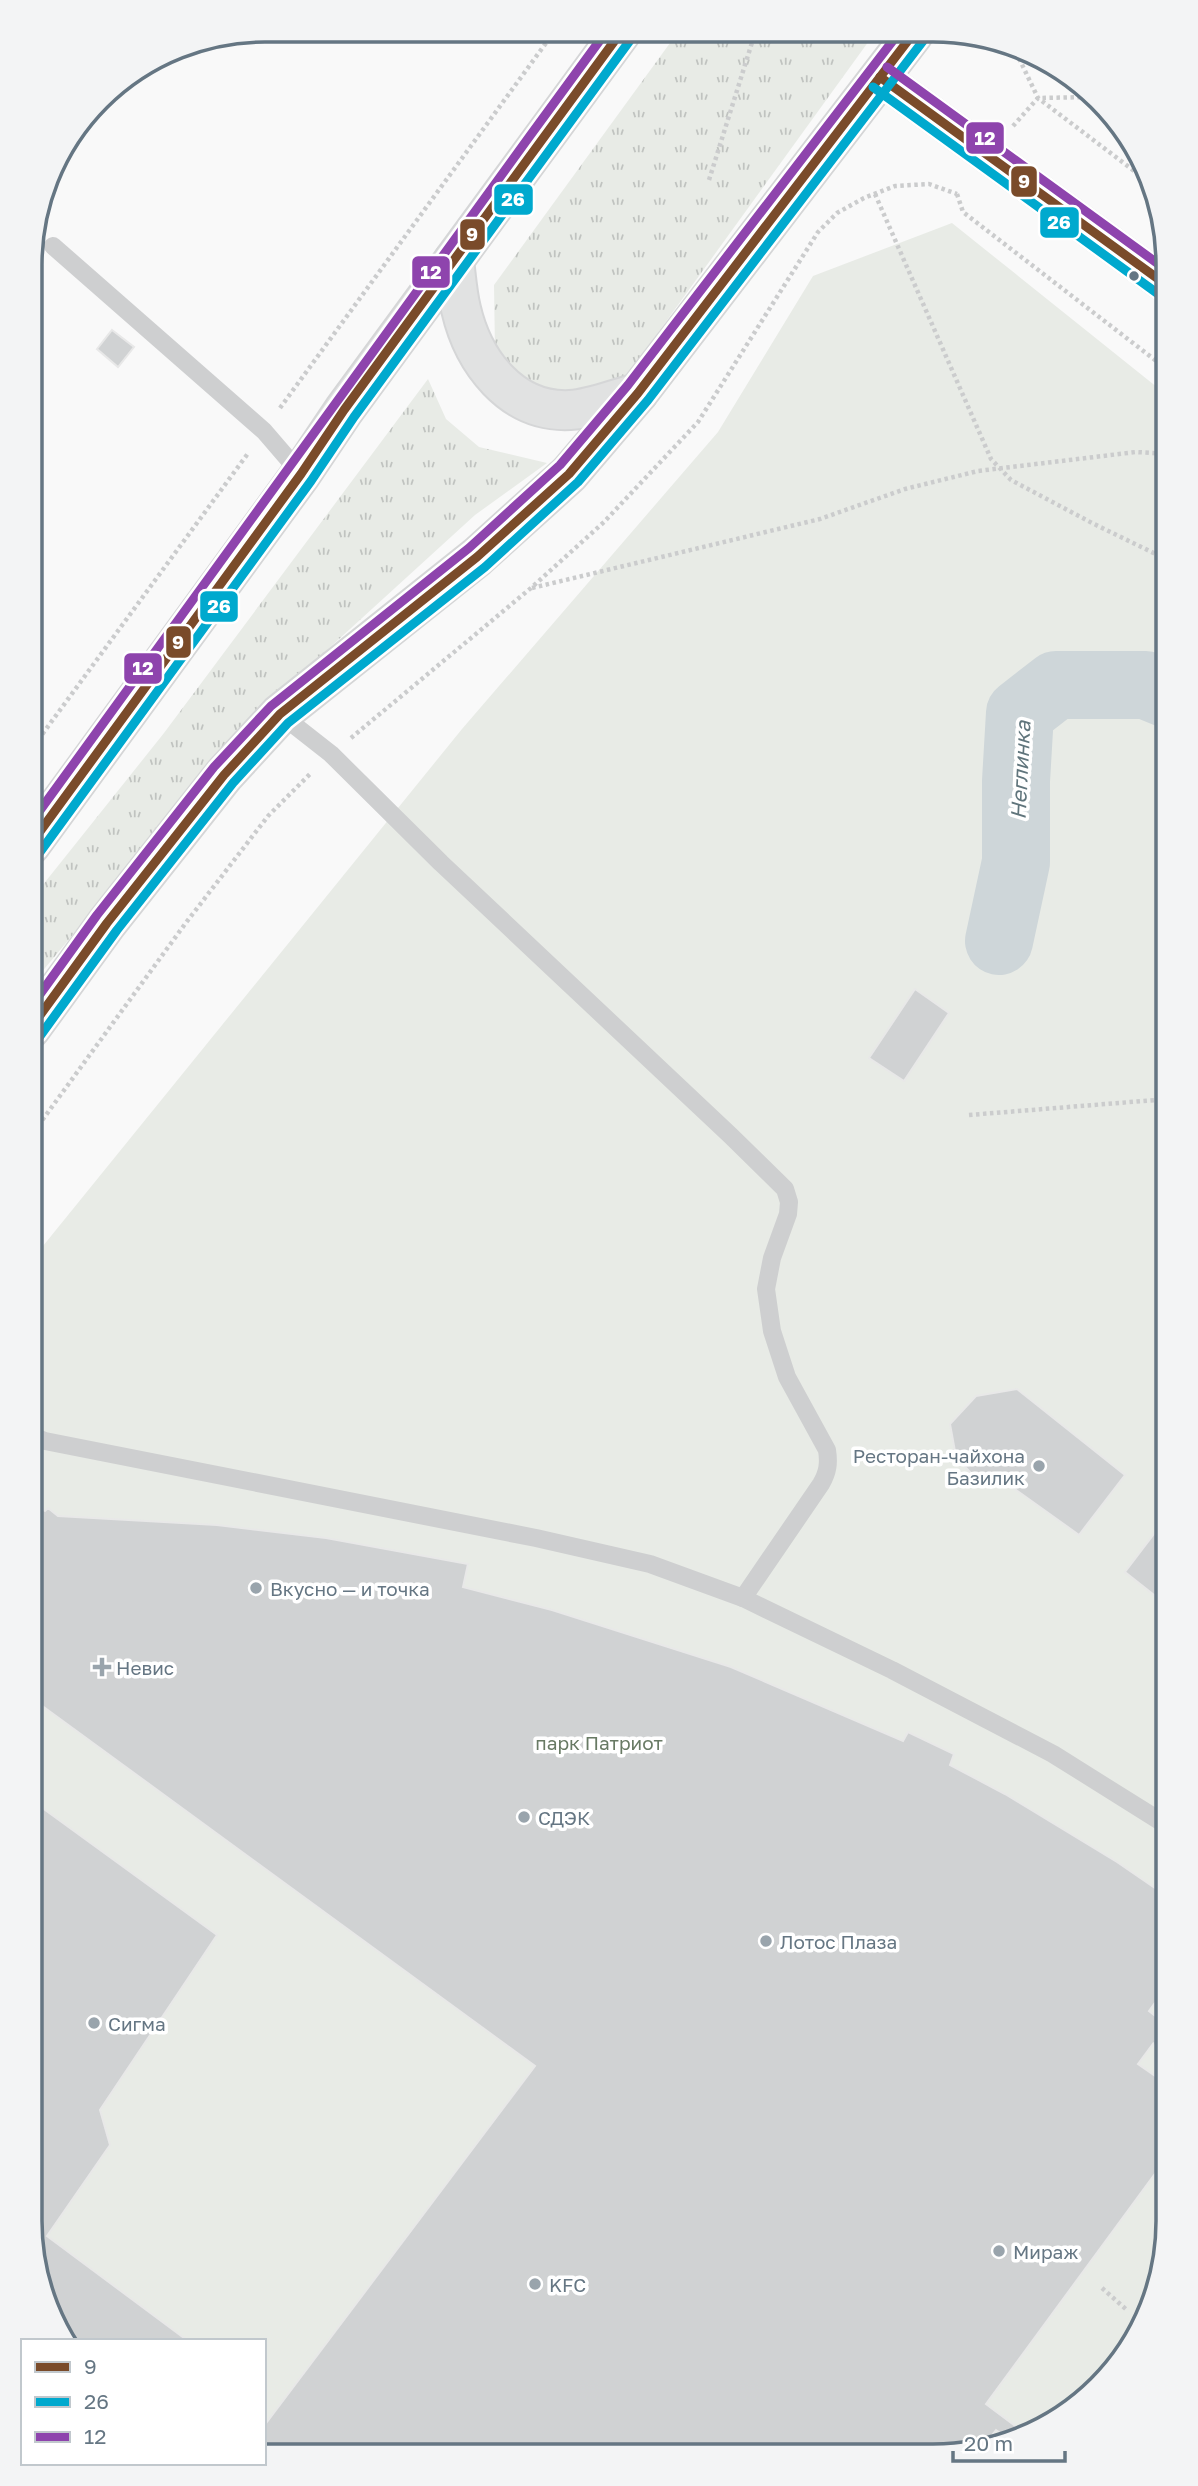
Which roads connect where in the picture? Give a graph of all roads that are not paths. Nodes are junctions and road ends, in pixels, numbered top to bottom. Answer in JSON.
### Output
{"nodes":[{"id":1,"x":614,"y":42,"type":"edge"},
{"id":2,"x":907,"y":42,"type":"edge"},
{"id":3,"x":880,"y":76,"type":"junction"},
{"id":4,"x":53,"y":246,"type":"dead end"},
{"id":5,"x":454,"y":260,"type":"junction"},
{"id":6,"x":1156,"y":277,"type":"edge"},
{"id":7,"x":638,"y":393,"type":"junction"},
{"id":8,"x":301,"y":474,"type":"junction"},
{"id":9,"x":280,"y":714,"type":"junction"},
{"id":10,"x":42,"y":829,"type":"edge"},
{"id":11,"x":42,"y":1012,"type":"edge"},
{"id":12,"x":42,"y":1440,"type":"edge"},
{"id":13,"x":743,"y":1598,"type":"junction"},
{"id":14,"x":1156,"y":1819,"type":"edge"}],
"edges":[{"from":1,"to":5,"type":"main road"},
{"from":2,"to":3,"type":"main road"},
{"from":3,"to":6,"type":"street"},
{"from":3,"to":7,"type":"main road"},
{"from":4,"to":8,"type":"lane"},
{"from":5,"to":7,"type":"main road"},
{"from":5,"to":8,"type":"main road"},
{"from":7,"to":9,"type":"main road"},
{"from":8,"to":10,"type":"main road"},
{"from":9,"to":11,"type":"main road"},
{"from":9,"to":13,"type":"lane"},
{"from":12,"to":13,"type":"lane"},
{"from":13,"to":14,"type":"lane"}]}
